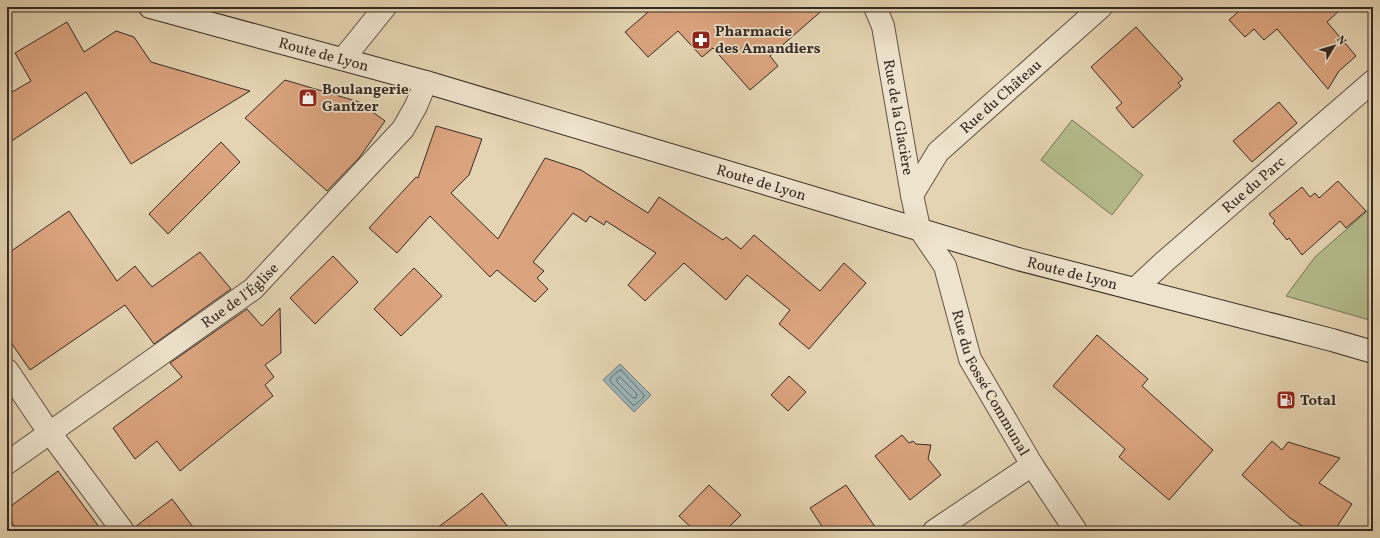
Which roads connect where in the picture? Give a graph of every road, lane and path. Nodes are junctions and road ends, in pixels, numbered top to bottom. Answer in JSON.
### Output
{"nodes":[{"id":1,"x":150,"y":7,"type":"edge"},
{"id":2,"x":385,"y":7,"type":"edge"},
{"id":3,"x":875,"y":7,"type":"edge"},
{"id":4,"x":1100,"y":7,"type":"edge"},
{"id":5,"x":343,"y":59,"type":"junction"},
{"id":6,"x":1373,"y":81,"type":"edge"},
{"id":7,"x":426,"y":82,"type":"junction"},
{"id":8,"x":912,"y":195,"type":"junction"},
{"id":9,"x":919,"y":228,"type":"junction"},
{"id":10,"x":1135,"y":289,"type":"junction"},
{"id":11,"x":1373,"y":352,"type":"edge"},
{"id":12,"x":7,"y":370,"type":"edge"},
{"id":13,"x":50,"y":432,"type":"junction"},
{"id":14,"x":7,"y":463,"type":"edge"},
{"id":15,"x":1032,"y":465,"type":"junction"},
{"id":16,"x":123,"y":531,"type":"edge"},
{"id":17,"x":934,"y":531,"type":"edge"},
{"id":18,"x":1076,"y":531,"type":"edge"}],
"edges":[{"from":1,"to":5,"type":"street","name":"Route de Lyon"},
{"from":2,"to":5,"type":"street"},
{"from":3,"to":8,"type":"street","name":"Rue de la Glacière"},
{"from":4,"to":8,"type":"street","name":"Rue du Château"},
{"from":5,"to":7,"type":"street","name":"Route de Lyon"},
{"from":6,"to":10,"type":"street","name":"Rue du Parc"},
{"from":7,"to":9,"type":"street","name":"Route de Lyon"},
{"from":7,"to":13,"type":"street","name":"Rue de l'Église"},
{"from":8,"to":9,"type":"street","name":"Rue de la Glacière"},
{"from":9,"to":10,"type":"street","name":"Route de Lyon"},
{"from":9,"to":15,"type":"street","name":"Rue du Fossé Communal"},
{"from":10,"to":11,"type":"street","name":"Route de Lyon"},
{"from":12,"to":13,"type":"street"},
{"from":13,"to":14,"type":"street","name":"Rue de l'Église"},
{"from":13,"to":16,"type":"street"},
{"from":15,"to":17,"type":"street"},
{"from":15,"to":18,"type":"street","name":"Rue du Fossé Communal"}]}
